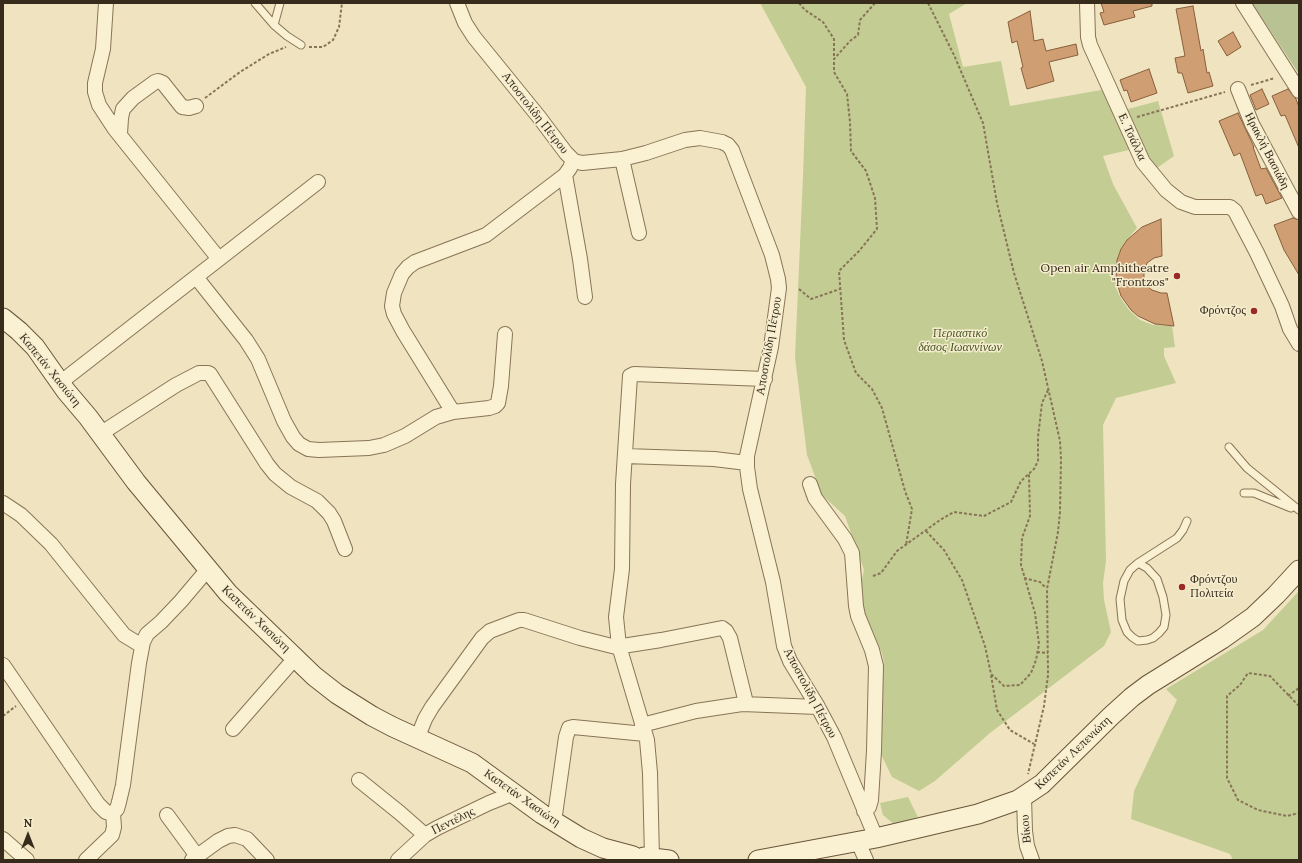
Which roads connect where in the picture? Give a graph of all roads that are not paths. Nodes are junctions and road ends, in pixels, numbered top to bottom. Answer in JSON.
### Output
{"nodes":[{"id":1,"x":106,"y":3,"type":"edge"},
{"id":2,"x":255,"y":3,"type":"edge"},
{"id":3,"x":280,"y":3,"type":"edge"},
{"id":4,"x":457,"y":3,"type":"edge"},
{"id":5,"x":1087,"y":3,"type":"edge"},
{"id":6,"x":1244,"y":3,"type":"edge"},
{"id":7,"x":274,"y":26,"type":"junction"},
{"id":8,"x":301,"y":45,"type":"road end"},
{"id":9,"x":1238,"y":89,"type":"road end"},
{"id":10,"x":1299,"y":91,"type":"edge"},
{"id":11,"x":196,"y":106,"type":"road end"},
{"id":12,"x":120,"y":134,"type":"junction"},
{"id":13,"x":622,"y":159,"type":"junction"},
{"id":14,"x":573,"y":160,"type":"junction"},
{"id":15,"x":565,"y":175,"type":"junction"},
{"id":16,"x":318,"y":182,"type":"dead end"},
{"id":17,"x":1299,"y":212,"type":"edge"},
{"id":18,"x":639,"y":233,"type":"dead end"},
{"id":19,"x":219,"y":259,"type":"junction"},
{"id":20,"x":196,"y":277,"type":"junction"},
{"id":21,"x":585,"y":297,"type":"dead end"},
{"id":22,"x":3,"y":318,"type":"edge"},
{"id":23,"x":505,"y":334,"type":"dead end"},
{"id":24,"x":1299,"y":344,"type":"edge"},
{"id":25,"x":765,"y":379,"type":"junction"},
{"id":26,"x":60,"y":382,"type":"junction"},
{"id":27,"x":453,"y":412,"type":"junction"},
{"id":28,"x":100,"y":434,"type":"junction"},
{"id":29,"x":1229,"y":447,"type":"dead end"},
{"id":30,"x":625,"y":456,"type":"junction"},
{"id":31,"x":747,"y":463,"type":"junction"},
{"id":32,"x":810,"y":484,"type":"dead end"},
{"id":33,"x":1244,"y":493,"type":"dead end"},
{"id":34,"x":3,"y":502,"type":"edge"},
{"id":35,"x":1299,"y":511,"type":"edge"},
{"id":36,"x":1187,"y":521,"type":"dead end"},
{"id":37,"x":345,"y":549,"type":"dead end"},
{"id":38,"x":1138,"y":563,"type":"junction"},
{"id":39,"x":208,"y":569,"type":"junction"},
{"id":40,"x":1299,"y":570,"type":"edge"},
{"id":41,"x":142,"y":646,"type":"junction"},
{"id":42,"x":619,"y":646,"type":"junction"},
{"id":43,"x":296,"y":657,"type":"junction"},
{"id":44,"x":3,"y":665,"type":"edge"},
{"id":45,"x":746,"y":703,"type":"junction"},
{"id":46,"x":818,"y":707,"type":"junction"},
{"id":47,"x":233,"y":729,"type":"dead end"},
{"id":48,"x":644,"y":729,"type":"junction"},
{"id":49,"x":418,"y":739,"type":"junction"},
{"id":50,"x":359,"y":780,"type":"dead end"},
{"id":51,"x":514,"y":793,"type":"junction"},
{"id":52,"x":1024,"y":797,"type":"junction"},
{"id":53,"x":864,"y":811,"type":"junction"},
{"id":54,"x":113,"y":813,"type":"junction"},
{"id":55,"x":167,"y":814,"type":"dead end"},
{"id":56,"x":554,"y":822,"type":"junction"},
{"id":57,"x":425,"y":836,"type":"junction"},
{"id":58,"x":581,"y":838,"type":"junction"},
{"id":59,"x":3,"y":839,"type":"edge"},
{"id":60,"x":867,"y":840,"type":"junction"},
{"id":61,"x":195,"y":858,"type":"edge"},
{"id":62,"x":650,"y":859,"type":"edge"},
{"id":63,"x":27,"y":860,"type":"edge"},
{"id":64,"x":86,"y":860,"type":"edge"},
{"id":65,"x":266,"y":860,"type":"edge"},
{"id":66,"x":398,"y":860,"type":"edge"},
{"id":67,"x":608,"y":860,"type":"edge"},
{"id":68,"x":758,"y":860,"type":"edge"},
{"id":69,"x":866,"y":860,"type":"edge"},
{"id":70,"x":1032,"y":860,"type":"edge"}],
"edges":[{"from":1,"to":12,"type":"street"},
{"from":2,"to":7,"type":"lane"},
{"from":3,"to":7,"type":"lane"},
{"from":4,"to":14,"type":"street","name":"Αποστολίδη Πέτρου"},
{"from":5,"to":24,"type":"street","name":"Ε. Τσάλλα"},
{"from":6,"to":10,"type":"street"},
{"from":7,"to":8,"type":"lane"},
{"from":9,"to":17,"type":"street","name":"Ηρακλή Βασιάδη"},
{"from":11,"to":12,"type":"street"},
{"from":12,"to":19,"type":"street"},
{"from":13,"to":14,"type":"street","name":"Αποστολίδη Πέτρου"},
{"from":13,"to":18,"type":"street"},
{"from":13,"to":25,"type":"street","name":"Αποστολίδη Πέτρου"},
{"from":14,"to":15,"type":"street"},
{"from":15,"to":21,"type":"street"},
{"from":15,"to":27,"type":"street"},
{"from":16,"to":19,"type":"street"},
{"from":19,"to":20,"type":"street"},
{"from":20,"to":26,"type":"street"},
{"from":20,"to":27,"type":"street"},
{"from":22,"to":26,"type":"street","name":"Καπετάν Χασιώτη"},
{"from":23,"to":27,"type":"street"},
{"from":25,"to":30,"type":"street"},
{"from":25,"to":31,"type":"street","name":"Αποστολίδη Πέτρου"},
{"from":26,"to":28,"type":"street","name":"Καπετάν Χασιώτη"},
{"from":28,"to":37,"type":"street"},
{"from":28,"to":39,"type":"street","name":"Καπετάν Χασιώτη"},
{"from":29,"to":35,"type":"lane"},
{"from":30,"to":31,"type":"street"},
{"from":30,"to":42,"type":"street"},
{"from":31,"to":46,"type":"street","name":"Αποστολίδη Πέτρου"},
{"from":32,"to":53,"type":"street"},
{"from":33,"to":35,"type":"lane"},
{"from":34,"to":41,"type":"street"},
{"from":36,"to":38,"type":"lane"},
{"from":38,"to":38,"type":"lane"},
{"from":39,"to":41,"type":"street"},
{"from":39,"to":43,"type":"street","name":"Καπετάν Χασιώτη"},
{"from":40,"to":52,"type":"street","name":"Καπετάν Λεπενιώτη"},
{"from":41,"to":54,"type":"street"},
{"from":42,"to":45,"type":"street"},
{"from":42,"to":48,"type":"street"},
{"from":42,"to":49,"type":"street"},
{"from":43,"to":47,"type":"street"},
{"from":43,"to":49,"type":"street","name":"Καπετάν Χασιώτη"},
{"from":44,"to":54,"type":"street"},
{"from":45,"to":46,"type":"street"},
{"from":45,"to":48,"type":"street"},
{"from":46,"to":53,"type":"street","name":"Αποστολίδη Πέτρου"},
{"from":48,"to":56,"type":"street"},
{"from":48,"to":62,"type":"street"},
{"from":49,"to":51,"type":"street","name":"Καπετάν Χασιώτη"},
{"from":50,"to":57,"type":"street"},
{"from":51,"to":56,"type":"street","name":"Καπετάν Χασιώτη"},
{"from":51,"to":57,"type":"street","name":"Πεντέλης"},
{"from":52,"to":60,"type":"street","name":"Καπετάν Λεπενιώτη"},
{"from":52,"to":70,"type":"street","name":"Βίκου"},
{"from":53,"to":60,"type":"street","name":"Αποστολίδη Πέτρου"},
{"from":54,"to":64,"type":"street"},
{"from":55,"to":61,"type":"street"},
{"from":56,"to":58,"type":"street","name":"Καπετάν Χασιώτη"},
{"from":57,"to":66,"type":"street","name":"Πεντέλης"},
{"from":58,"to":62,"type":"street","name":"Καπετάν Χασιώτη"},
{"from":58,"to":67,"type":"street","name":"Καπετάν Χασιώτη"},
{"from":59,"to":63,"type":"street"},
{"from":60,"to":68,"type":"street","name":"Καπετάν Λεπενιώτη"},
{"from":60,"to":69,"type":"street","name":"Αποστολίδη Πέτρου"},
{"from":61,"to":65,"type":"street"}]}
